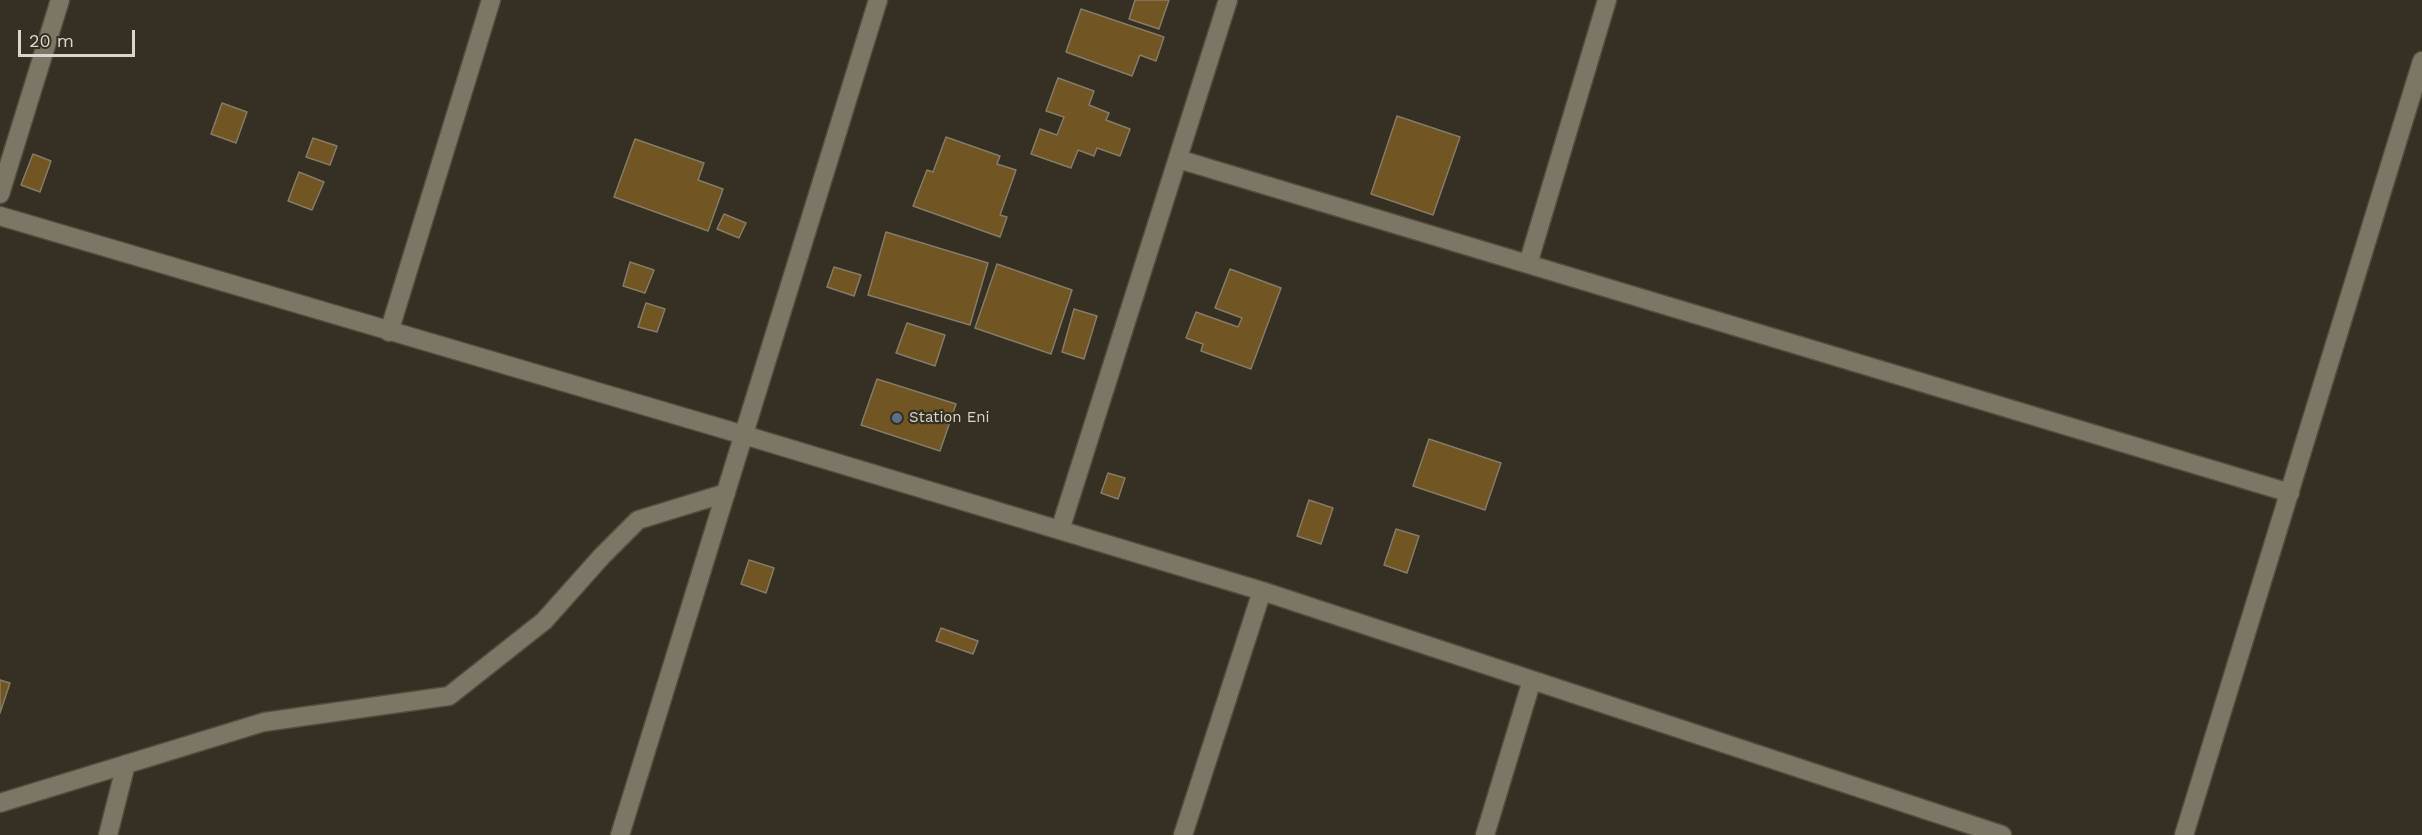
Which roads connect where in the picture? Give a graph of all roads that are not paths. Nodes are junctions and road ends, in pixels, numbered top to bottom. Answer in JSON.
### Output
{"nodes":[{"id":1,"x":60,"y":0,"type":"edge"},
{"id":2,"x":491,"y":0,"type":"edge"},
{"id":3,"x":878,"y":0,"type":"edge"},
{"id":4,"x":1228,"y":0,"type":"edge"},
{"id":5,"x":1607,"y":0,"type":"edge"},
{"id":6,"x":2422,"y":61,"type":"edge"},
{"id":7,"x":1178,"y":159,"type":"junction"},
{"id":8,"x":0,"y":194,"type":"edge"},
{"id":9,"x":0,"y":216,"type":"edge"},
{"id":10,"x":1528,"y":264,"type":"junction"},
{"id":11,"x":389,"y":332,"type":"junction"},
{"id":12,"x":744,"y":435,"type":"junction"},
{"id":13,"x":726,"y":493,"type":"junction"},
{"id":14,"x":2290,"y":493,"type":"junction"},
{"id":15,"x":1060,"y":530,"type":"junction"},
{"id":16,"x":1263,"y":591,"type":"junction"},
{"id":17,"x":1532,"y":680,"type":"junction"},
{"id":18,"x":126,"y":764,"type":"junction"},
{"id":19,"x":0,"y":802,"type":"edge"},
{"id":20,"x":108,"y":835,"type":"edge"},
{"id":21,"x":620,"y":835,"type":"edge"},
{"id":22,"x":1183,"y":835,"type":"edge"},
{"id":23,"x":1485,"y":835,"type":"edge"},
{"id":24,"x":2002,"y":835,"type":"edge"},
{"id":25,"x":2184,"y":835,"type":"edge"}],
"edges":[{"from":1,"to":8,"type":"street"},
{"from":2,"to":11,"type":"street"},
{"from":3,"to":12,"type":"street"},
{"from":4,"to":7,"type":"street"},
{"from":5,"to":10,"type":"street"},
{"from":6,"to":14,"type":"street"},
{"from":7,"to":10,"type":"street"},
{"from":7,"to":15,"type":"street"},
{"from":9,"to":11,"type":"street"},
{"from":10,"to":14,"type":"street"},
{"from":11,"to":12,"type":"street"},
{"from":12,"to":13,"type":"street"},
{"from":12,"to":15,"type":"street"},
{"from":13,"to":18,"type":"street"},
{"from":13,"to":21,"type":"street"},
{"from":14,"to":25,"type":"street"},
{"from":15,"to":16,"type":"street"},
{"from":16,"to":17,"type":"street"},
{"from":16,"to":22,"type":"street"},
{"from":17,"to":23,"type":"street"},
{"from":17,"to":24,"type":"street"},
{"from":18,"to":19,"type":"street"},
{"from":18,"to":20,"type":"street"}]}
